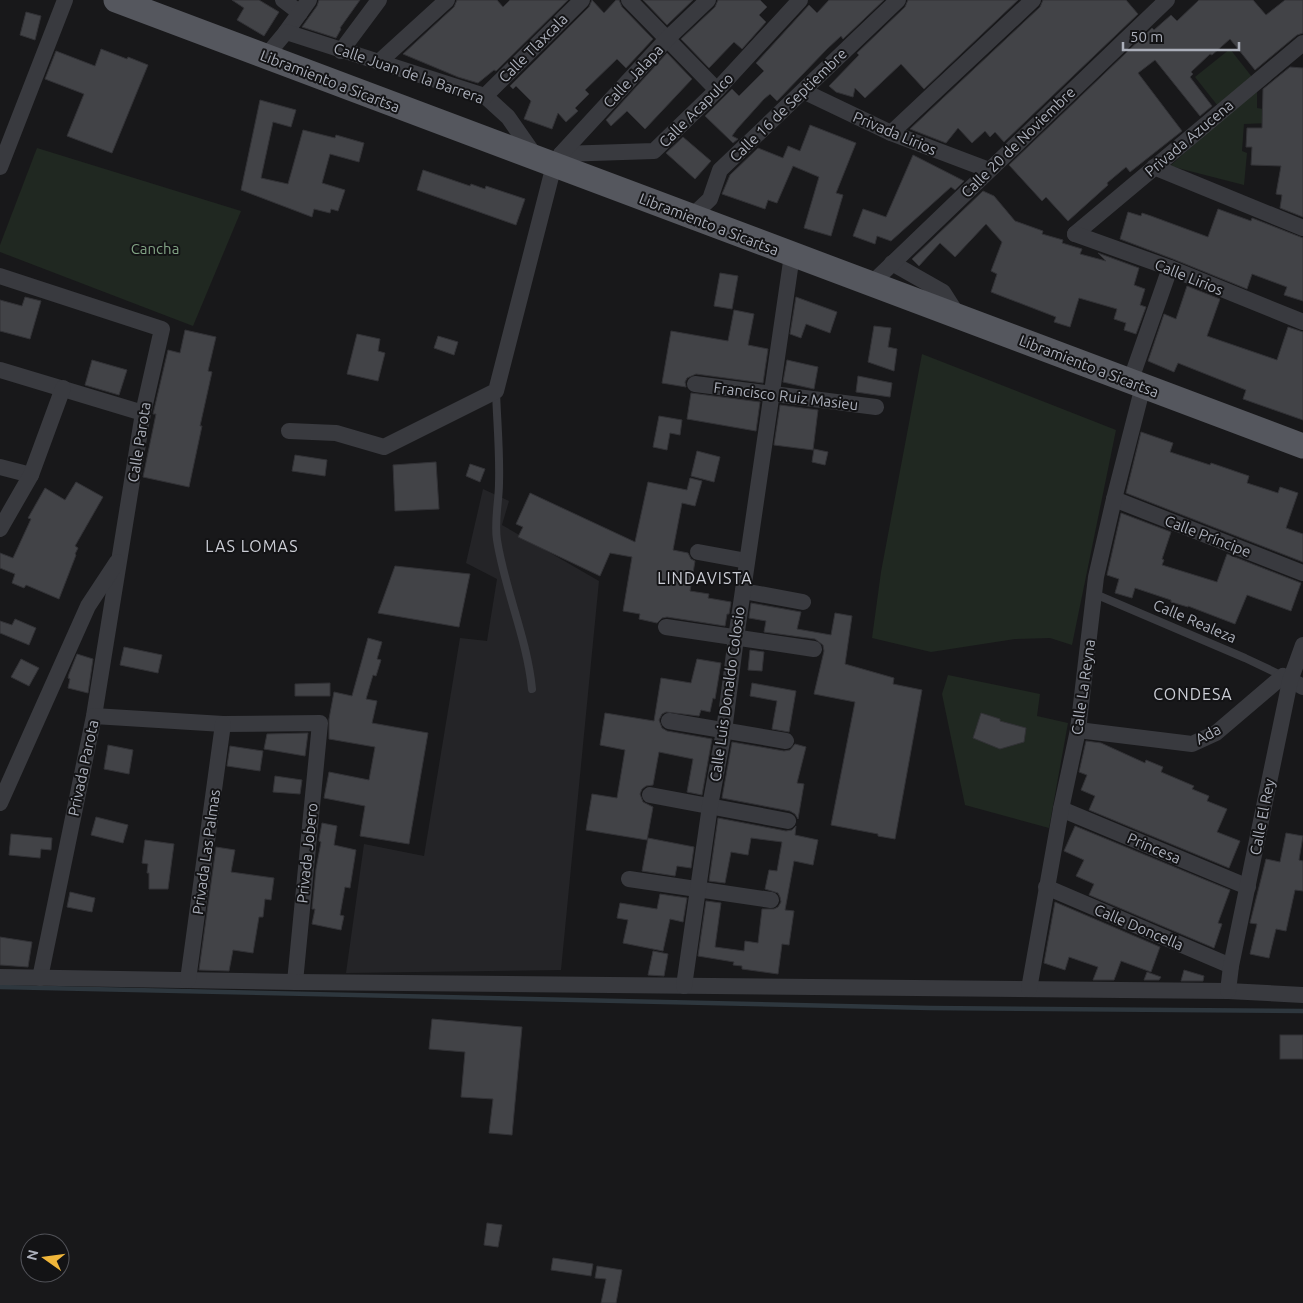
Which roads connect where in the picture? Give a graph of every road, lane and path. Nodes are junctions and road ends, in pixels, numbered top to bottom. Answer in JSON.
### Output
{"nodes":[{"id":1,"x":65,"y":0,"type":"edge"},
{"id":2,"x":116,"y":0,"type":"edge"},
{"id":3,"x":283,"y":0,"type":"edge"},
{"id":4,"x":379,"y":0,"type":"edge"},
{"id":5,"x":447,"y":0,"type":"edge"},
{"id":6,"x":582,"y":0,"type":"edge"},
{"id":7,"x":629,"y":0,"type":"edge"},
{"id":8,"x":708,"y":0,"type":"edge"},
{"id":9,"x":800,"y":0,"type":"edge"},
{"id":10,"x":898,"y":0,"type":"edge"},
{"id":11,"x":1033,"y":0,"type":"edge"},
{"id":12,"x":1167,"y":0,"type":"edge"},
{"id":13,"x":305,"y":6,"type":"edge"},
{"id":14,"x":286,"y":32,"type":"junction"},
{"id":15,"x":667,"y":39,"type":"junction"},
{"id":16,"x":1303,"y":43,"type":"edge"},
{"id":17,"x":341,"y":50,"type":"junction"},
{"id":18,"x":266,"y":56,"type":"junction"},
{"id":19,"x":379,"y":62,"type":"junction"},
{"id":20,"x":717,"y":90,"type":"junction"},
{"id":21,"x":803,"y":91,"type":"junction"},
{"id":22,"x":485,"y":96,"type":"junction"},
{"id":23,"x":891,"y":134,"type":"junction"},
{"id":24,"x":551,"y":160,"type":"junction"},
{"id":25,"x":0,"y":167,"type":"edge"},
{"id":26,"x":1154,"y":168,"type":"junction"},
{"id":27,"x":989,"y":170,"type":"junction"},
{"id":28,"x":691,"y":217,"type":"junction"},
{"id":29,"x":1303,"y":228,"type":"edge"},
{"id":30,"x":1075,"y":234,"type":"joint"},
{"id":31,"x":792,"y":255,"type":"junction"},
{"id":32,"x":892,"y":263,"type":"junction"},
{"id":33,"x":1170,"y":268,"type":"junction"},
{"id":34,"x":0,"y":276,"type":"edge"},
{"id":35,"x":871,"y":284,"type":"junction"},
{"id":36,"x":959,"y":317,"type":"junction"},
{"id":37,"x":1303,"y":322,"type":"edge"},
{"id":38,"x":0,"y":370,"type":"edge"},
{"id":39,"x":695,"y":384,"type":"dead end"},
{"id":40,"x":1137,"y":384,"type":"junction"},
{"id":41,"x":63,"y":388,"type":"junction"},
{"id":42,"x":496,"y":391,"type":"junction"},
{"id":43,"x":772,"y":394,"type":"junction"},
{"id":44,"x":876,"y":407,"type":"dead end"},
{"id":45,"x":143,"y":413,"type":"junction"},
{"id":46,"x":289,"y":431,"type":"dead end"},
{"id":47,"x":1303,"y":446,"type":"edge"},
{"id":48,"x":0,"y":467,"type":"edge"},
{"id":49,"x":31,"y":475,"type":"junction"},
{"id":50,"x":1114,"y":499,"type":"junction"},
{"id":51,"x":0,"y":529,"type":"edge"},
{"id":52,"x":698,"y":552,"type":"dead end"},
{"id":53,"x":121,"y":556,"type":"junction"},
{"id":54,"x":747,"y":560,"type":"junction"},
{"id":55,"x":1303,"y":573,"type":"edge"},
{"id":56,"x":743,"y":591,"type":"junction"},
{"id":57,"x":1095,"y":594,"type":"junction"},
{"id":58,"x":803,"y":602,"type":"dead end"},
{"id":59,"x":666,"y":627,"type":"dead end"},
{"id":60,"x":736,"y":638,"type":"junction"},
{"id":61,"x":1303,"y":645,"type":"edge"},
{"id":62,"x":814,"y":650,"type":"dead end"},
{"id":63,"x":1292,"y":681,"type":"edge"},
{"id":64,"x":532,"y":689,"type":"dead end"},
{"id":65,"x":94,"y":716,"type":"junction"},
{"id":66,"x":669,"y":721,"type":"dead end"},
{"id":67,"x":224,"y":724,"type":"junction"},
{"id":68,"x":1078,"y":730,"type":"junction"},
{"id":69,"x":724,"y":731,"type":"junction"},
{"id":70,"x":786,"y":742,"type":"dead end"},
{"id":71,"x":650,"y":795,"type":"dead end"},
{"id":72,"x":0,"y":802,"type":"edge"},
{"id":73,"x":710,"y":806,"type":"junction"},
{"id":74,"x":1061,"y":809,"type":"junction"},
{"id":75,"x":788,"y":821,"type":"dead end"},
{"id":76,"x":629,"y":879,"type":"dead end"},
{"id":77,"x":1046,"y":886,"type":"junction"},
{"id":78,"x":1248,"y":887,"type":"junction"},
{"id":79,"x":698,"y":889,"type":"junction"},
{"id":80,"x":771,"y":900,"type":"dead end"},
{"id":81,"x":1231,"y":966,"type":"junction"},
{"id":82,"x":0,"y":977,"type":"edge"},
{"id":83,"x":40,"y":978,"type":"junction"},
{"id":84,"x":188,"y":980,"type":"junction"},
{"id":85,"x":295,"y":982,"type":"junction"},
{"id":86,"x":684,"y":986,"type":"junction"},
{"id":87,"x":1029,"y":989,"type":"junction"},
{"id":88,"x":1228,"y":992,"type":"junction"},
{"id":89,"x":1303,"y":995,"type":"edge"}],
"edges":[{"from":1,"to":25,"type":"street"},
{"from":2,"to":18,"type":"main road","name":"Libramiento a Sicartsa"},
{"from":3,"to":13,"type":"street"},
{"from":4,"to":17,"type":"street"},
{"from":5,"to":19,"type":"street"},
{"from":6,"to":22,"type":"street","name":"Calle Tlaxcala"},
{"from":7,"to":15,"type":"street"},
{"from":8,"to":15,"type":"street","name":"Calle Jalapa"},
{"from":9,"to":20,"type":"street","name":"Calle Acapulco"},
{"from":10,"to":21,"type":"street","name":"Calle 16 de Septiembre"},
{"from":11,"to":23,"type":"street"},
{"from":12,"to":27,"type":"street","name":"Calle 20 de Noviembre"},
{"from":13,"to":14,"type":"street"},
{"from":14,"to":17,"type":"street","name":"Calle Juan de la Barrera"},
{"from":14,"to":18,"type":"street"},
{"from":15,"to":20,"type":"street"},
{"from":15,"to":24,"type":"street","name":"Calle Jalapa"},
{"from":16,"to":26,"type":"street","name":"Privada Azucena"},
{"from":17,"to":19,"type":"street","name":"Calle Juan de la Barrera"},
{"from":18,"to":24,"type":"main road","name":"Libramiento a Sicartsa"},
{"from":19,"to":22,"type":"street","name":"Calle Juan de la Barrera"},
{"from":20,"to":24,"type":"street","name":"Calle Acapulco"},
{"from":21,"to":23,"type":"street","name":"Privada Lirios"},
{"from":21,"to":28,"type":"street","name":"Calle 16 de Septiembre"},
{"from":22,"to":24,"type":"street","name":"Calle Juan de la Barrera"},
{"from":23,"to":27,"type":"street","name":"Privada Lirios"},
{"from":24,"to":28,"type":"main road","name":"Libramiento a Sicartsa"},
{"from":24,"to":42,"type":"street"},
{"from":26,"to":29,"type":"street"},
{"from":26,"to":30,"type":"street","name":"Privada Azucena"},
{"from":27,"to":32,"type":"street","name":"Calle 20 de Noviembre"},
{"from":28,"to":31,"type":"main road","name":"Libramiento a Sicartsa"},
{"from":30,"to":33,"type":"street","name":"Calle Lirios"},
{"from":31,"to":35,"type":"main road","name":"Libramiento a Sicartsa"},
{"from":31,"to":43,"type":"street","name":"Calle Luis Donaldo Colosio"},
{"from":32,"to":35,"type":"street","name":"Calle 20 de Noviembre"},
{"from":32,"to":36,"type":"street"},
{"from":33,"to":37,"type":"street","name":"Calle Lirios"},
{"from":33,"to":40,"type":"street","name":"Calle La Reyna"},
{"from":34,"to":45,"type":"street","name":"Calle Parota"},
{"from":35,"to":36,"type":"main road","name":"Libramiento a Sicartsa"},
{"from":36,"to":40,"type":"main road","name":"Libramiento a Sicartsa"},
{"from":38,"to":41,"type":"street"},
{"from":39,"to":43,"type":"street","name":"Francisco Ruiz Masieu"},
{"from":40,"to":47,"type":"main road","name":"Libramiento a Sicartsa"},
{"from":40,"to":50,"type":"street","name":"Calle La Reyna"},
{"from":41,"to":45,"type":"street"},
{"from":41,"to":49,"type":"street"},
{"from":42,"to":46,"type":"street"},
{"from":42,"to":64,"type":"lane"},
{"from":43,"to":44,"type":"street","name":"Francisco Ruiz Masieu"},
{"from":43,"to":54,"type":"street","name":"Calle Luis Donaldo Colosio"},
{"from":45,"to":53,"type":"street","name":"Calle Parota"},
{"from":48,"to":49,"type":"street"},
{"from":49,"to":51,"type":"street"},
{"from":50,"to":55,"type":"street","name":"Calle Príncipe"},
{"from":50,"to":57,"type":"street","name":"Calle La Reyna"},
{"from":52,"to":54,"type":"street"},
{"from":53,"to":65,"type":"street","name":"Privada Parota"},
{"from":53,"to":72,"type":"street"},
{"from":54,"to":56,"type":"street","name":"Calle Luis Donaldo Colosio"},
{"from":56,"to":58,"type":"street"},
{"from":56,"to":60,"type":"street","name":"Calle Luis Donaldo Colosio"},
{"from":57,"to":63,"type":"lane","name":"Calle Realeza"},
{"from":57,"to":68,"type":"street","name":"Calle La Reyna"},
{"from":59,"to":60,"type":"street"},
{"from":60,"to":62,"type":"street"},
{"from":60,"to":69,"type":"street","name":"Calle Luis Donaldo Colosio"},
{"from":61,"to":63,"type":"street","name":"Calle El Rey"},
{"from":63,"to":68,"type":"street","name":"Ada"},
{"from":63,"to":78,"type":"street","name":"Calle El Rey"},
{"from":65,"to":67,"type":"street"},
{"from":65,"to":83,"type":"street","name":"Privada Parota"},
{"from":66,"to":69,"type":"street"},
{"from":67,"to":84,"type":"street","name":"Privada Las Palmas"},
{"from":67,"to":85,"type":"street","name":"Privada Jobero"},
{"from":68,"to":74,"type":"street","name":"Calle La Reyna"},
{"from":69,"to":70,"type":"street"},
{"from":69,"to":73,"type":"street","name":"Calle Luis Donaldo Colosio"},
{"from":71,"to":73,"type":"street"},
{"from":73,"to":75,"type":"street"},
{"from":73,"to":79,"type":"street","name":"Calle Luis Donaldo Colosio"},
{"from":74,"to":77,"type":"street","name":"Calle La Reyna"},
{"from":74,"to":78,"type":"street","name":"Princesa"},
{"from":76,"to":79,"type":"street"},
{"from":77,"to":81,"type":"street","name":"Calle Doncella"},
{"from":77,"to":87,"type":"street","name":"Calle La Reyna"},
{"from":78,"to":81,"type":"street","name":"Calle El Rey"},
{"from":79,"to":80,"type":"street"},
{"from":79,"to":86,"type":"street","name":"Calle Luis Donaldo Colosio"},
{"from":81,"to":88,"type":"street","name":"Calle El Rey"},
{"from":82,"to":83,"type":"street"},
{"from":83,"to":84,"type":"street"},
{"from":84,"to":85,"type":"street"},
{"from":85,"to":86,"type":"street"},
{"from":86,"to":87,"type":"street"},
{"from":87,"to":88,"type":"street"},
{"from":88,"to":89,"type":"street"}]}
